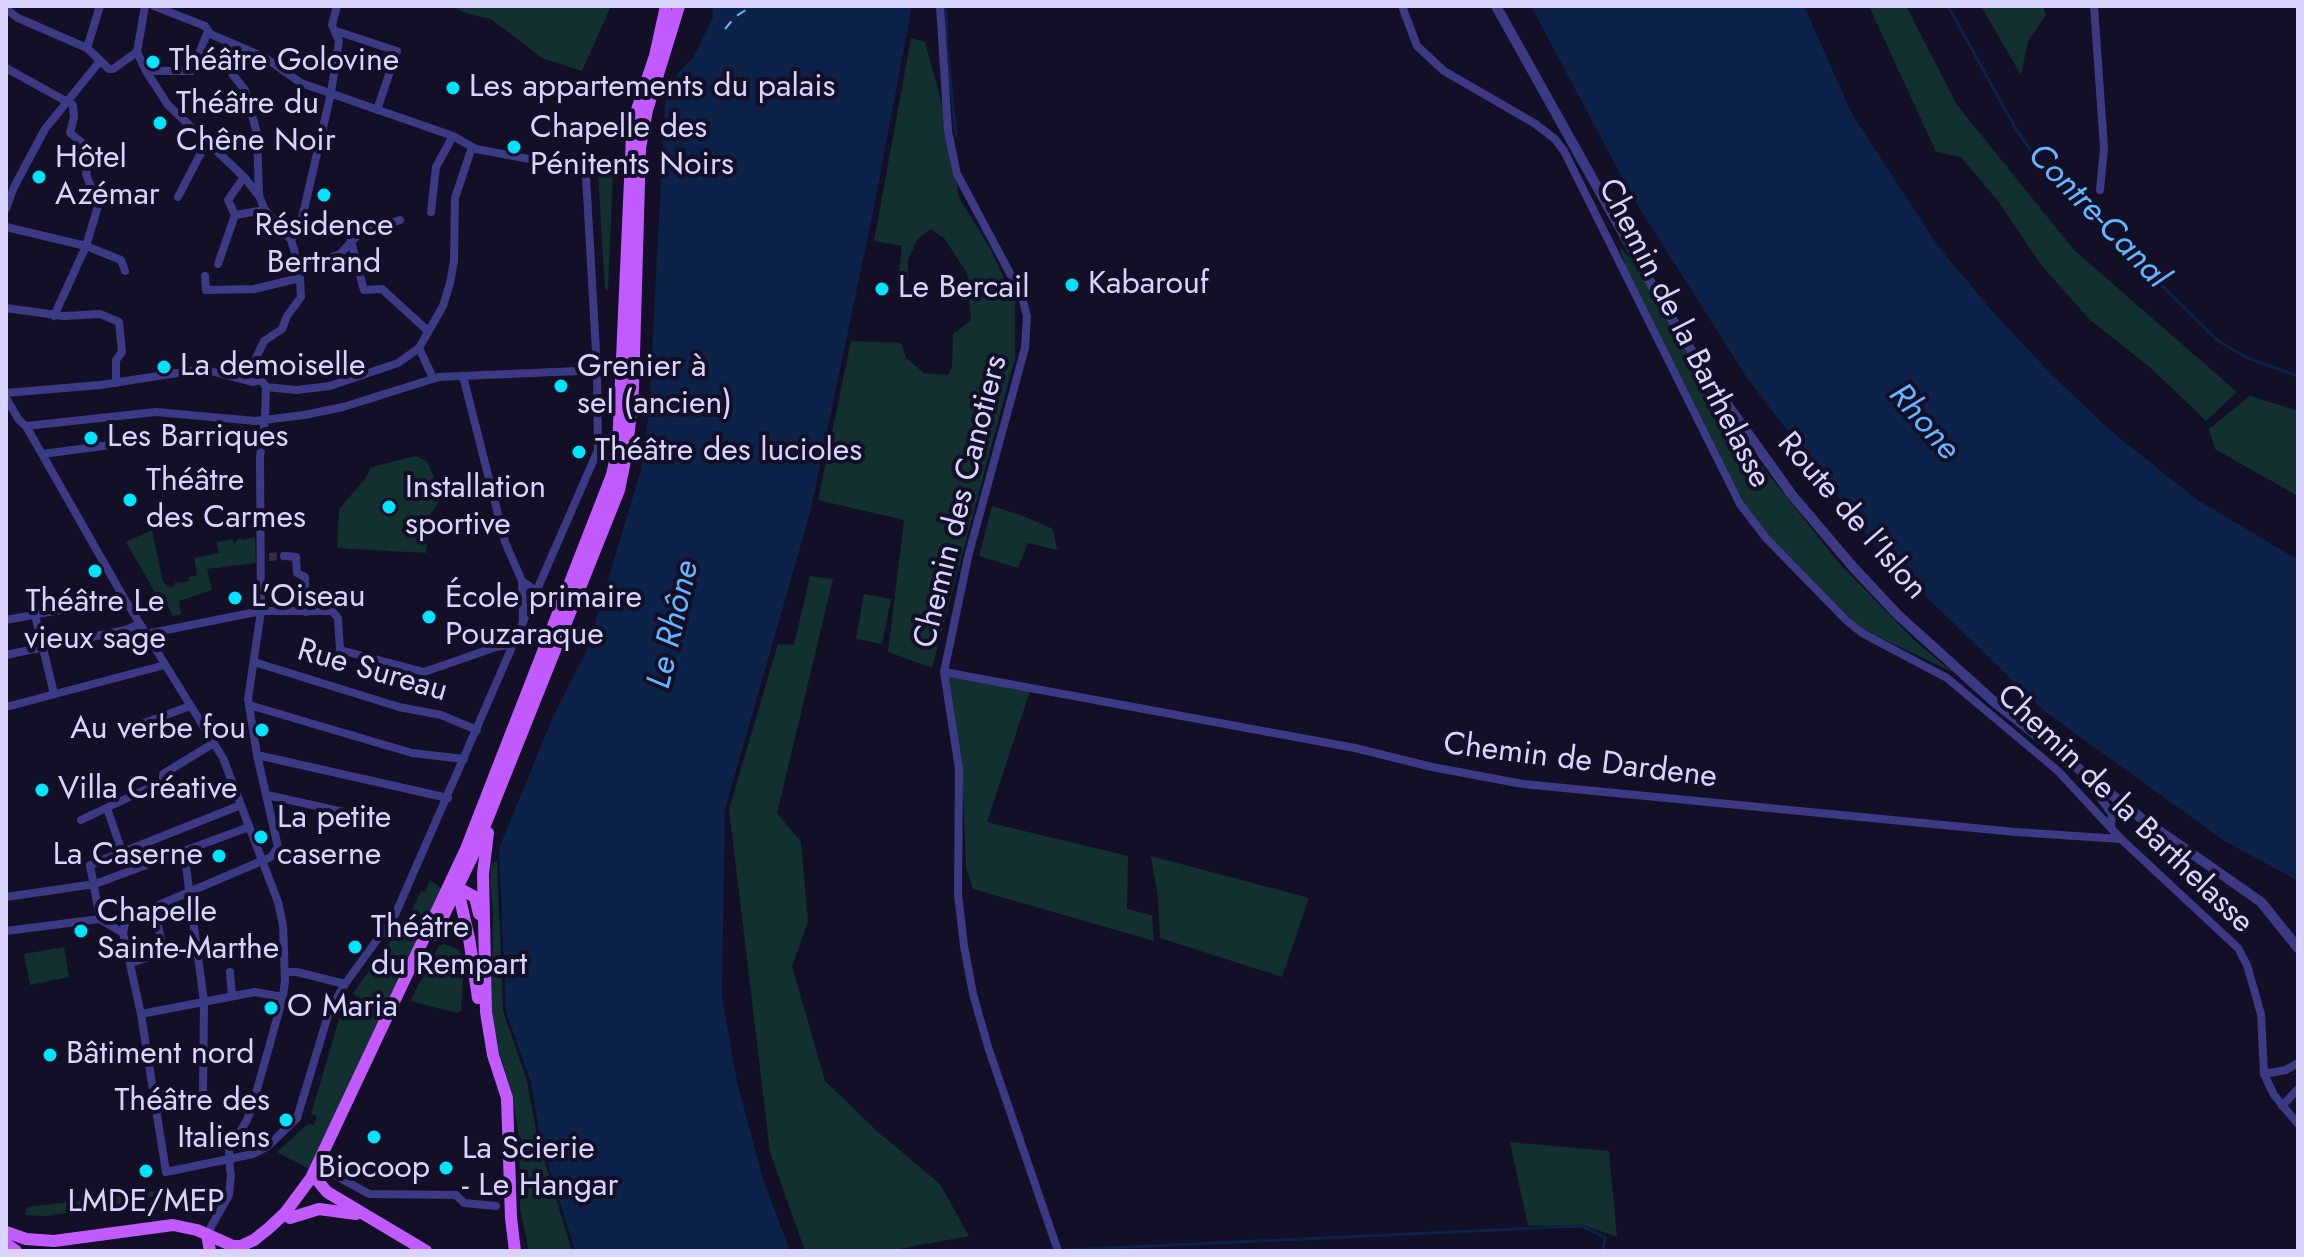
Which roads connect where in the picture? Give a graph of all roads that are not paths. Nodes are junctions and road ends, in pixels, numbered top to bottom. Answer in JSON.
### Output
{"nodes":[{"id":1,"x":100,"y":6,"type":"edge"},
{"id":2,"x":145,"y":6,"type":"edge"},
{"id":3,"x":154,"y":6,"type":"edge"},
{"id":4,"x":337,"y":6,"type":"edge"},
{"id":5,"x":666,"y":6,"type":"edge"},
{"id":6,"x":679,"y":6,"type":"edge"},
{"id":7,"x":940,"y":6,"type":"edge"},
{"id":8,"x":1402,"y":6,"type":"edge"},
{"id":9,"x":1496,"y":6,"type":"edge"},
{"id":10,"x":2094,"y":6,"type":"edge"},
{"id":11,"x":6,"y":9,"type":"edge"},
{"id":12,"x":208,"y":31,"type":"junction"},
{"id":13,"x":336,"y":31,"type":"junction"},
{"id":14,"x":232,"y":43,"type":"junction"},
{"id":15,"x":87,"y":48,"type":"junction"},
{"id":16,"x":137,"y":52,"type":"junction"},
{"id":17,"x":100,"y":61,"type":"junction"},
{"id":18,"x":6,"y":68,"type":"edge"},
{"id":19,"x":146,"y":71,"type":"junction"},
{"id":20,"x":331,"y":93,"type":"junction"},
{"id":21,"x":67,"y":102,"type":"junction"},
{"id":22,"x":377,"y":110,"type":"junction"},
{"id":23,"x":453,"y":136,"type":"junction"},
{"id":24,"x":207,"y":141,"type":"junction"},
{"id":25,"x":472,"y":147,"type":"junction"},
{"id":26,"x":244,"y":177,"type":"junction"},
{"id":27,"x":2100,"y":190,"type":"dead end"},
{"id":28,"x":259,"y":196,"type":"junction"},
{"id":29,"x":178,"y":197,"type":"dead end"},
{"id":30,"x":6,"y":209,"type":"edge"},
{"id":31,"x":265,"y":210,"type":"junction"},
{"id":32,"x":431,"y":212,"type":"dead end"},
{"id":33,"x":235,"y":215,"type":"junction"},
{"id":34,"x":400,"y":220,"type":"dead end"},
{"id":35,"x":6,"y":227,"type":"edge"},
{"id":36,"x":291,"y":240,"type":"junction"},
{"id":37,"x":351,"y":241,"type":"junction"},
{"id":38,"x":86,"y":246,"type":"junction"},
{"id":39,"x":297,"y":262,"type":"junction"},
{"id":40,"x":218,"y":264,"type":"dead end"},
{"id":41,"x":125,"y":271,"type":"dead end"},
{"id":42,"x":205,"y":276,"type":"dead end"},
{"id":43,"x":300,"y":278,"type":"junction"},
{"id":44,"x":6,"y":308,"type":"edge"},
{"id":45,"x":54,"y":316,"type":"junction"},
{"id":46,"x":428,"y":331,"type":"junction"},
{"id":47,"x":419,"y":348,"type":"junction"},
{"id":48,"x":623,"y":369,"type":"junction"},
{"id":49,"x":599,"y":370,"type":"junction"},
{"id":50,"x":463,"y":376,"type":"junction"},
{"id":51,"x":433,"y":378,"type":"junction"},
{"id":52,"x":116,"y":383,"type":"junction"},
{"id":53,"x":264,"y":384,"type":"junction"},
{"id":54,"x":6,"y":395,"type":"edge"},
{"id":55,"x":265,"y":419,"type":"junction"},
{"id":56,"x":24,"y":425,"type":"junction"},
{"id":57,"x":149,"y":440,"type":"dead end"},
{"id":58,"x":42,"y":454,"type":"junction"},
{"id":59,"x":284,"y":556,"type":"dead end"},
{"id":60,"x":522,"y":581,"type":"junction"},
{"id":61,"x":536,"y":591,"type":"junction"},
{"id":62,"x":124,"y":598,"type":"junction"},
{"id":63,"x":568,"y":604,"type":"junction"},
{"id":64,"x":261,"y":611,"type":"junction"},
{"id":65,"x":306,"y":612,"type":"junction"},
{"id":66,"x":35,"y":615,"type":"junction"},
{"id":67,"x":6,"y":620,"type":"edge"},
{"id":68,"x":523,"y":622,"type":"junction"},
{"id":69,"x":140,"y":624,"type":"junction"},
{"id":70,"x":146,"y":634,"type":"junction"},
{"id":71,"x":514,"y":644,"type":"junction"},
{"id":72,"x":43,"y":647,"type":"junction"},
{"id":73,"x":6,"y":655,"type":"edge"},
{"id":74,"x":254,"y":662,"type":"junction"},
{"id":75,"x":165,"y":665,"type":"junction"},
{"id":76,"x":944,"y":672,"type":"junction"},
{"id":77,"x":54,"y":694,"type":"junction"},
{"id":78,"x":249,"y":705,"type":"junction"},
{"id":79,"x":190,"y":706,"type":"junction"},
{"id":80,"x":6,"y":707,"type":"edge"},
{"id":81,"x":134,"y":727,"type":"dead end"},
{"id":82,"x":512,"y":728,"type":"junction"},
{"id":83,"x":477,"y":730,"type":"junction"},
{"id":84,"x":214,"y":743,"type":"junction"},
{"id":85,"x":257,"y":755,"type":"junction"},
{"id":86,"x":464,"y":759,"type":"junction"},
{"id":87,"x":2081,"y":771,"type":"junction"},
{"id":88,"x":500,"y":787,"type":"junction"},
{"id":89,"x":267,"y":795,"type":"junction"},
{"id":90,"x":448,"y":798,"type":"junction"},
{"id":91,"x":241,"y":805,"type":"junction"},
{"id":92,"x":107,"y":808,"type":"junction"},
{"id":93,"x":348,"y":813,"type":"dead end"},
{"id":94,"x":81,"y":820,"type":"dead end"},
{"id":95,"x":249,"y":827,"type":"junction"},
{"id":96,"x":2111,"y":828,"type":"junction"},
{"id":97,"x":2121,"y":839,"type":"junction"},
{"id":98,"x":120,"y":846,"type":"dead end"},
{"id":99,"x":184,"y":851,"type":"junction"},
{"id":100,"x":456,"y":853,"type":"dead end"},
{"id":101,"x":261,"y":861,"type":"junction"},
{"id":102,"x":95,"y":884,"type":"junction"},
{"id":103,"x":191,"y":891,"type":"junction"},
{"id":104,"x":459,"y":894,"type":"junction"},
{"id":105,"x":6,"y":897,"type":"edge"},
{"id":106,"x":154,"y":908,"type":"junction"},
{"id":107,"x":437,"y":911,"type":"junction"},
{"id":108,"x":100,"y":919,"type":"junction"},
{"id":109,"x":6,"y":931,"type":"edge"},
{"id":110,"x":123,"y":933,"type":"junction"},
{"id":111,"x":2298,"y":948,"type":"edge"},
{"id":112,"x":131,"y":963,"type":"junction"},
{"id":113,"x":230,"y":972,"type":"dead end"},
{"id":114,"x":285,"y":972,"type":"junction"},
{"id":115,"x":345,"y":984,"type":"junction"},
{"id":116,"x":485,"y":985,"type":"junction"},
{"id":117,"x":232,"y":996,"type":"junction"},
{"id":118,"x":283,"y":997,"type":"junction"},
{"id":119,"x":204,"y":1002,"type":"junction"},
{"id":120,"x":141,"y":1014,"type":"junction"},
{"id":121,"x":2298,"y":1063,"type":"edge"},
{"id":122,"x":2264,"y":1074,"type":"junction"},
{"id":123,"x":2298,"y":1089,"type":"edge"},
{"id":124,"x":203,"y":1090,"type":"dead end"},
{"id":125,"x":2282,"y":1106,"type":"junction"},
{"id":126,"x":508,"y":1123,"type":"junction"},
{"id":127,"x":2298,"y":1124,"type":"edge"},
{"id":128,"x":229,"y":1158,"type":"junction"},
{"id":129,"x":321,"y":1175,"type":"junction"},
{"id":130,"x":496,"y":1206,"type":"dead end"},
{"id":131,"x":367,"y":1217,"type":"junction"},
{"id":132,"x":290,"y":1218,"type":"junction"},
{"id":133,"x":207,"y":1234,"type":"junction"},
{"id":134,"x":10,"y":1238,"type":"edge"},
{"id":135,"x":54,"y":1241,"type":"junction"},
{"id":136,"x":513,"y":1248,"type":"edge"},
{"id":137,"x":211,"y":1250,"type":"edge"},
{"id":138,"x":16,"y":1251,"type":"edge"},
{"id":139,"x":28,"y":1251,"type":"edge"},
{"id":140,"x":39,"y":1251,"type":"edge"},
{"id":141,"x":249,"y":1251,"type":"edge"},
{"id":142,"x":426,"y":1251,"type":"edge"},
{"id":143,"x":1058,"y":1251,"type":"edge"}],
"edges":[{"from":1,"to":15,"type":"street"},
{"from":2,"to":16,"type":"street"},
{"from":3,"to":12,"type":"street"},
{"from":4,"to":13,"type":"street"},
{"from":5,"to":48,"type":"main road"},
{"from":6,"to":48,"type":"main road"},
{"from":7,"to":76,"type":"street","name":"Chemin des Canotiers"},
{"from":8,"to":96,"type":"street","name":"Chemin de la Barthelasse"},
{"from":9,"to":87,"type":"street","name":"Route de l'Islon"},
{"from":10,"to":27,"type":"street"},
{"from":11,"to":15,"type":"street"},
{"from":12,"to":14,"type":"street"},
{"from":12,"to":19,"type":"street"},
{"from":13,"to":20,"type":"street"},
{"from":13,"to":22,"type":"street"},
{"from":14,"to":20,"type":"street"},
{"from":14,"to":28,"type":"street"},
{"from":15,"to":17,"type":"street"},
{"from":16,"to":17,"type":"street"},
{"from":16,"to":19,"type":"street"},
{"from":17,"to":21,"type":"street"},
{"from":18,"to":21,"type":"street"},
{"from":19,"to":24,"type":"street"},
{"from":20,"to":22,"type":"street"},
{"from":20,"to":36,"type":"street"},
{"from":21,"to":30,"type":"street"},
{"from":21,"to":38,"type":"street"},
{"from":22,"to":23,"type":"street"},
{"from":23,"to":25,"type":"street"},
{"from":23,"to":32,"type":"street"},
{"from":24,"to":26,"type":"street"},
{"from":24,"to":29,"type":"street"},
{"from":25,"to":46,"type":"street"},
{"from":25,"to":49,"type":"street"},
{"from":26,"to":28,"type":"street"},
{"from":26,"to":33,"type":"street"},
{"from":28,"to":31,"type":"street"},
{"from":31,"to":33,"type":"street"},
{"from":31,"to":36,"type":"street"},
{"from":33,"to":40,"type":"street"},
{"from":34,"to":37,"type":"street"},
{"from":35,"to":38,"type":"street"},
{"from":36,"to":39,"type":"street"},
{"from":37,"to":39,"type":"street"},
{"from":37,"to":46,"type":"street"},
{"from":38,"to":41,"type":"street"},
{"from":38,"to":45,"type":"street"},
{"from":39,"to":43,"type":"street"},
{"from":42,"to":43,"type":"street"},
{"from":43,"to":53,"type":"street"},
{"from":44,"to":45,"type":"street"},
{"from":45,"to":52,"type":"street"},
{"from":46,"to":47,"type":"street"},
{"from":47,"to":51,"type":"street"},
{"from":47,"to":53,"type":"street"},
{"from":48,"to":63,"type":"main road"},
{"from":48,"to":63,"type":"main road"},
{"from":49,"to":50,"type":"street"},
{"from":49,"to":61,"type":"street"},
{"from":50,"to":51,"type":"street"},
{"from":50,"to":60,"type":"street"},
{"from":51,"to":55,"type":"street"},
{"from":52,"to":53,"type":"street"},
{"from":52,"to":54,"type":"street"},
{"from":53,"to":55,"type":"street"},
{"from":54,"to":56,"type":"street"},
{"from":55,"to":56,"type":"street"},
{"from":55,"to":64,"type":"street"},
{"from":56,"to":58,"type":"street"},
{"from":57,"to":58,"type":"street"},
{"from":58,"to":62,"type":"street"},
{"from":59,"to":65,"type":"street"},
{"from":60,"to":61,"type":"street"},
{"from":60,"to":68,"type":"street"},
{"from":61,"to":63,"type":"street"},
{"from":61,"to":68,"type":"street"},
{"from":62,"to":66,"type":"street"},
{"from":62,"to":69,"type":"street"},
{"from":63,"to":82,"type":"main road"},
{"from":63,"to":88,"type":"main road"},
{"from":64,"to":65,"type":"street"},
{"from":64,"to":70,"type":"street"},
{"from":64,"to":74,"type":"street"},
{"from":65,"to":71,"type":"street"},
{"from":66,"to":67,"type":"street"},
{"from":66,"to":72,"type":"street"},
{"from":68,"to":71,"type":"street"},
{"from":69,"to":70,"type":"street"},
{"from":69,"to":72,"type":"street"},
{"from":70,"to":75,"type":"street"},
{"from":71,"to":83,"type":"street"},
{"from":72,"to":73,"type":"street"},
{"from":72,"to":77,"type":"street"},
{"from":74,"to":78,"type":"street"},
{"from":74,"to":83,"type":"street","name":"Rue Sureau"},
{"from":75,"to":77,"type":"street"},
{"from":75,"to":79,"type":"street"},
{"from":76,"to":97,"type":"street","name":"Chemin de Dardene"},
{"from":76,"to":143,"type":"street","name":"Chemin des Canotiers"},
{"from":77,"to":80,"type":"street"},
{"from":78,"to":85,"type":"street"},
{"from":78,"to":86,"type":"street"},
{"from":79,"to":81,"type":"street"},
{"from":79,"to":84,"type":"street"},
{"from":82,"to":100,"type":"main road"},
{"from":82,"to":107,"type":"main road"},
{"from":83,"to":86,"type":"street"},
{"from":84,"to":91,"type":"street"},
{"from":84,"to":92,"type":"street"},
{"from":85,"to":89,"type":"street"},
{"from":85,"to":90,"type":"street"},
{"from":86,"to":90,"type":"street"},
{"from":87,"to":96,"type":"street"},
{"from":87,"to":111,"type":"street","name":"Route de l'Islon"},
{"from":88,"to":104,"type":"main road"},
{"from":88,"to":116,"type":"main road"},
{"from":89,"to":93,"type":"street"},
{"from":89,"to":101,"type":"street"},
{"from":90,"to":115,"type":"street"},
{"from":91,"to":95,"type":"street"},
{"from":91,"to":102,"type":"street"},
{"from":92,"to":94,"type":"street"},
{"from":92,"to":98,"type":"street"},
{"from":95,"to":99,"type":"street"},
{"from":95,"to":101,"type":"street"},
{"from":96,"to":97,"type":"street","name":"Chemin de la Barthelasse"},
{"from":97,"to":122,"type":"street","name":"Chemin de la Barthelasse"},
{"from":99,"to":102,"type":"street"},
{"from":99,"to":103,"type":"street"},
{"from":101,"to":103,"type":"street"},
{"from":101,"to":114,"type":"street"},
{"from":102,"to":105,"type":"street"},
{"from":102,"to":108,"type":"street"},
{"from":103,"to":106,"type":"street"},
{"from":103,"to":119,"type":"street"},
{"from":104,"to":107,"type":"main road"},
{"from":104,"to":116,"type":"main road"},
{"from":104,"to":126,"type":"main road"},
{"from":104,"to":129,"type":"main road"},
{"from":106,"to":110,"type":"street"},
{"from":106,"to":112,"type":"street"},
{"from":107,"to":133,"type":"main road"},
{"from":108,"to":109,"type":"street"},
{"from":108,"to":110,"type":"street"},
{"from":110,"to":112,"type":"street"},
{"from":112,"to":120,"type":"street"},
{"from":113,"to":117,"type":"street"},
{"from":114,"to":115,"type":"street"},
{"from":114,"to":118,"type":"street"},
{"from":115,"to":128,"type":"street"},
{"from":116,"to":126,"type":"main road"},
{"from":117,"to":118,"type":"street"},
{"from":117,"to":119,"type":"street"},
{"from":118,"to":128,"type":"street"},
{"from":119,"to":120,"type":"street"},
{"from":119,"to":124,"type":"street"},
{"from":120,"to":128,"type":"street"},
{"from":121,"to":122,"type":"street"},
{"from":122,"to":125,"type":"street","name":"Chemin de la Barthelasse"},
{"from":123,"to":125,"type":"street"},
{"from":125,"to":127,"type":"street","name":"Chemin de la Barthelasse"},
{"from":126,"to":136,"type":"main road"},
{"from":128,"to":133,"type":"street"},
{"from":129,"to":130,"type":"street"},
{"from":129,"to":131,"type":"main road"},
{"from":129,"to":132,"type":"main road"},
{"from":131,"to":132,"type":"main road"},
{"from":131,"to":142,"type":"main road"},
{"from":132,"to":141,"type":"main road"},
{"from":133,"to":135,"type":"main road"},
{"from":133,"to":137,"type":"main road"},
{"from":134,"to":135,"type":"main road"},
{"from":134,"to":138,"type":"main road"},
{"from":134,"to":139,"type":"main road"},
{"from":135,"to":140,"type":"main road"}]}
